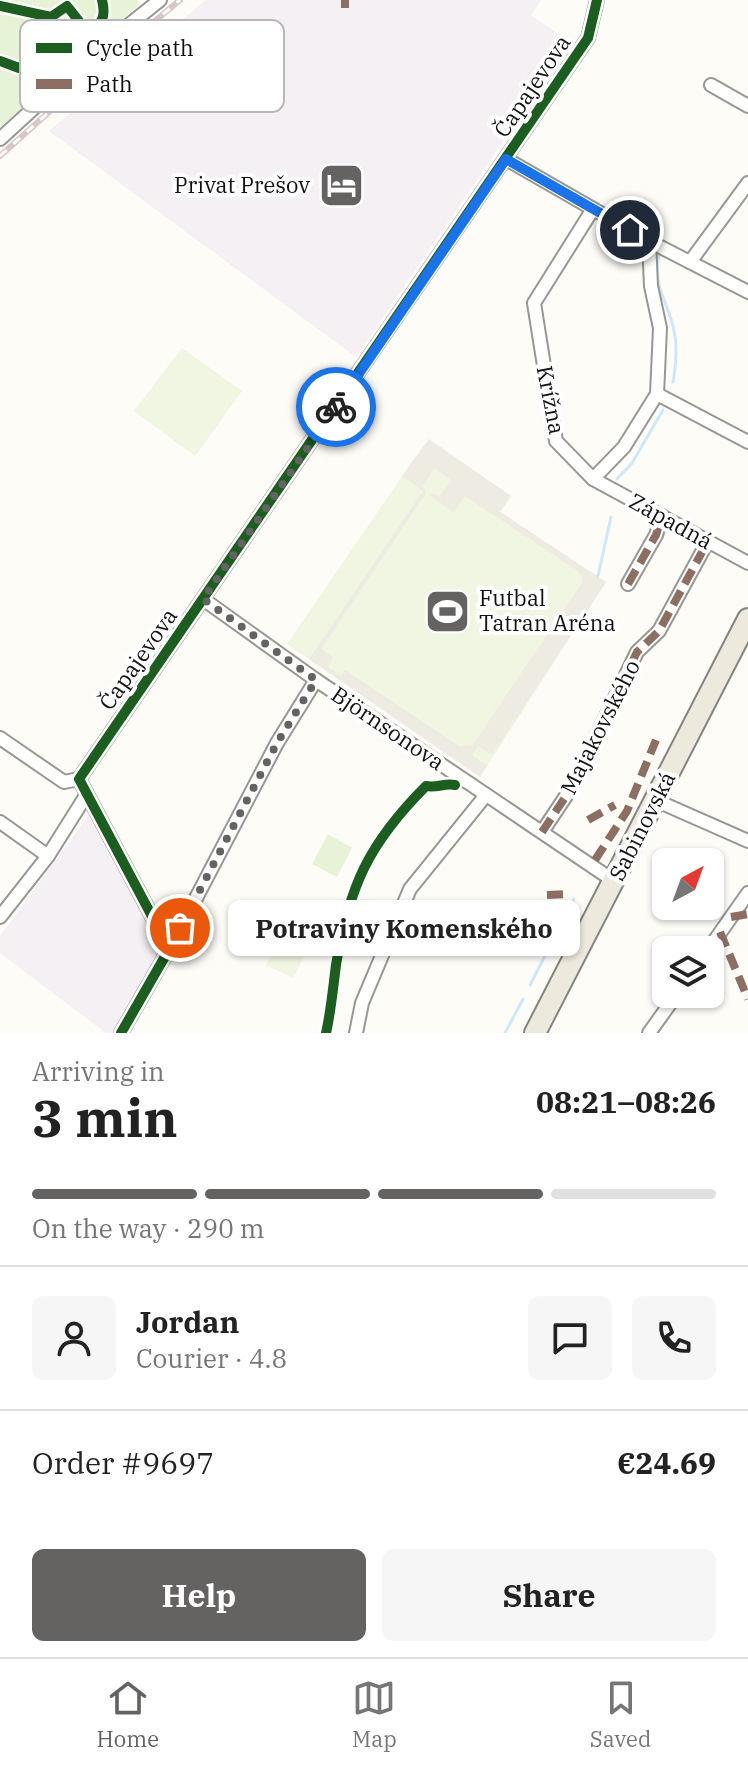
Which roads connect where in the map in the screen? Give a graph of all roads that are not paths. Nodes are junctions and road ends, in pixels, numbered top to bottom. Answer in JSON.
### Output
{"nodes":[{"id":1,"x":160,"y":0,"type":"edge"},
{"id":2,"x":597,"y":0,"type":"edge"},
{"id":3,"x":135,"y":20,"type":"edge"},
{"id":4,"x":711,"y":85,"type":"dead end"},
{"id":5,"x":748,"y":106,"type":"edge"},
{"id":6,"x":29,"y":112,"type":"edge"},
{"id":7,"x":0,"y":139,"type":"edge"},
{"id":8,"x":506,"y":159,"type":"junction"},
{"id":9,"x":748,"y":183,"type":"edge"},
{"id":10,"x":593,"y":209,"type":"junction"},
{"id":11,"x":649,"y":241,"type":"junction"},
{"id":12,"x":690,"y":262,"type":"junction"},
{"id":13,"x":748,"y":292,"type":"edge"},
{"id":14,"x":657,"y":394,"type":"junction"},
{"id":15,"x":748,"y":442,"type":"edge"},
{"id":16,"x":593,"y":479,"type":"junction"},
{"id":17,"x":662,"y":516,"type":"junction"},
{"id":18,"x":708,"y":541,"type":"junction"},
{"id":19,"x":748,"y":563,"type":"edge"},
{"id":20,"x":628,"y":584,"type":"dead end"},
{"id":21,"x":203,"y":599,"type":"junction"},
{"id":22,"x":748,"y":619,"type":"edge"},
{"id":23,"x":316,"y":680,"type":"junction"},
{"id":24,"x":0,"y":738,"type":"edge"},
{"id":25,"x":79,"y":779,"type":"junction"},
{"id":26,"x":87,"y":794,"type":"junction"},
{"id":27,"x":486,"y":795,"type":"junction"},
{"id":28,"x":655,"y":800,"type":"junction"},
{"id":29,"x":0,"y":822,"type":"edge"},
{"id":30,"x":542,"y":832,"type":"junction"},
{"id":31,"x":748,"y":841,"type":"edge"},
{"id":32,"x":48,"y":856,"type":"junction"},
{"id":33,"x":614,"y":881,"type":"junction"},
{"id":34,"x":748,"y":893,"type":"edge"},
{"id":35,"x":0,"y":917,"type":"edge"},
{"id":36,"x":718,"y":936,"type":"edge"},
{"id":37,"x":171,"y":946,"type":"junction"},
{"id":38,"x":667,"y":1008,"type":"edge"},
{"id":39,"x":121,"y":1033,"type":"edge"},
{"id":40,"x":356,"y":1033,"type":"edge"},
{"id":41,"x":535,"y":1033,"type":"edge"},
{"id":42,"x":649,"y":1033,"type":"edge"}],
"edges":[{"from":1,"to":3,"type":"street"},
{"from":2,"to":8,"type":"street","name":"Čapajevova"},
{"from":4,"to":5,"type":"street"},
{"from":6,"to":7,"type":"street"},
{"from":8,"to":10,"type":"street"},
{"from":8,"to":21,"type":"street","name":"Čapajevova"},
{"from":9,"to":12,"type":"street"},
{"from":10,"to":11,"type":"street"},
{"from":10,"to":16,"type":"street","name":"Krížna"},
{"from":11,"to":12,"type":"street"},
{"from":11,"to":14,"type":"street"},
{"from":12,"to":13,"type":"street"},
{"from":14,"to":15,"type":"street"},
{"from":14,"to":16,"type":"street"},
{"from":16,"to":17,"type":"street","name":"Západná"},
{"from":17,"to":18,"type":"street","name":"Západná"},
{"from":17,"to":20,"type":"street"},
{"from":18,"to":19,"type":"street","name":"Západná"},
{"from":18,"to":30,"type":"street","name":"Majakovského"},
{"from":21,"to":23,"type":"street","name":"Björnsonova"},
{"from":21,"to":25,"type":"street","name":"Čapajevova"},
{"from":22,"to":28,"type":"main road","name":"Sabinovská"},
{"from":23,"to":27,"type":"street","name":"Björnsonova"},
{"from":23,"to":37,"type":"street"},
{"from":24,"to":25,"type":"street"},
{"from":25,"to":26,"type":"street"},
{"from":26,"to":32,"type":"street"},
{"from":26,"to":37,"type":"street"},
{"from":27,"to":30,"type":"street","name":"Björnsonova"},
{"from":27,"to":40,"type":"street"},
{"from":28,"to":31,"type":"street"},
{"from":28,"to":33,"type":"main road","name":"Sabinovská"},
{"from":29,"to":32,"type":"street"},
{"from":30,"to":33,"type":"street","name":"Björnsonova"},
{"from":32,"to":35,"type":"street"},
{"from":33,"to":41,"type":"main road","name":"Sabinovská"},
{"from":34,"to":36,"type":"street"},
{"from":37,"to":39,"type":"street"},
{"from":38,"to":42,"type":"street"}]}
